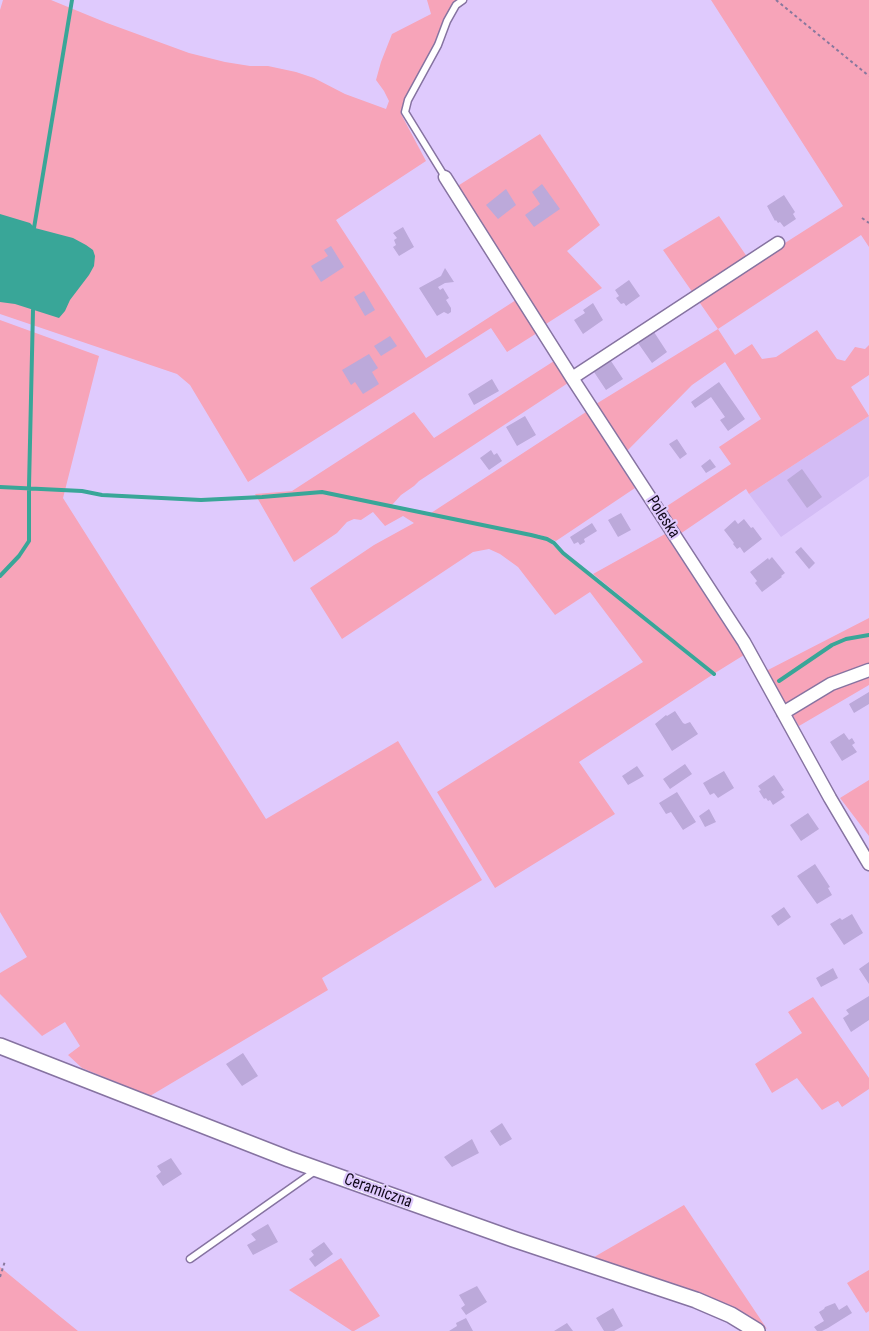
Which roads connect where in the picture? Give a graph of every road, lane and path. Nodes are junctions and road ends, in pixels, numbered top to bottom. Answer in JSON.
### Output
{"nodes":[{"id":1,"x":463,"y":0,"type":"edge"},
{"id":2,"x":776,"y":0,"type":"edge"},
{"id":3,"x":869,"y":76,"type":"edge"},
{"id":4,"x":446,"y":177,"type":"joint"},
{"id":5,"x":862,"y":218,"type":"dead end"},
{"id":6,"x":869,"y":223,"type":"edge"},
{"id":7,"x":778,"y":243,"type":"dead end"},
{"id":8,"x":572,"y":378,"type":"junction"},
{"id":9,"x":869,"y":670,"type":"edge"},
{"id":10,"x":783,"y":713,"type":"junction"},
{"id":11,"x":869,"y":864,"type":"edge"},
{"id":12,"x":0,"y":1047,"type":"edge"},
{"id":13,"x":318,"y":1169,"type":"junction"},
{"id":14,"x":190,"y":1259,"type":"dead end"},
{"id":15,"x":5,"y":1261,"type":"dead end"},
{"id":16,"x":0,"y":1277,"type":"edge"},
{"id":17,"x":757,"y":1331,"type":"edge"}],
"edges":[{"from":1,"to":4,"type":"lane"},
{"from":2,"to":3,"type":"path"},
{"from":4,"to":8,"type":"street","name":"Poleska"},
{"from":5,"to":6,"type":"path"},
{"from":7,"to":8,"type":"street"},
{"from":8,"to":10,"type":"street","name":"Poleska"},
{"from":9,"to":10,"type":"street"},
{"from":10,"to":11,"type":"street","name":"Poleska"},
{"from":12,"to":13,"type":"street","name":"Ceramiczna"},
{"from":13,"to":14,"type":"lane"},
{"from":13,"to":17,"type":"street","name":"Ceramiczna"},
{"from":15,"to":16,"type":"path"}]}
